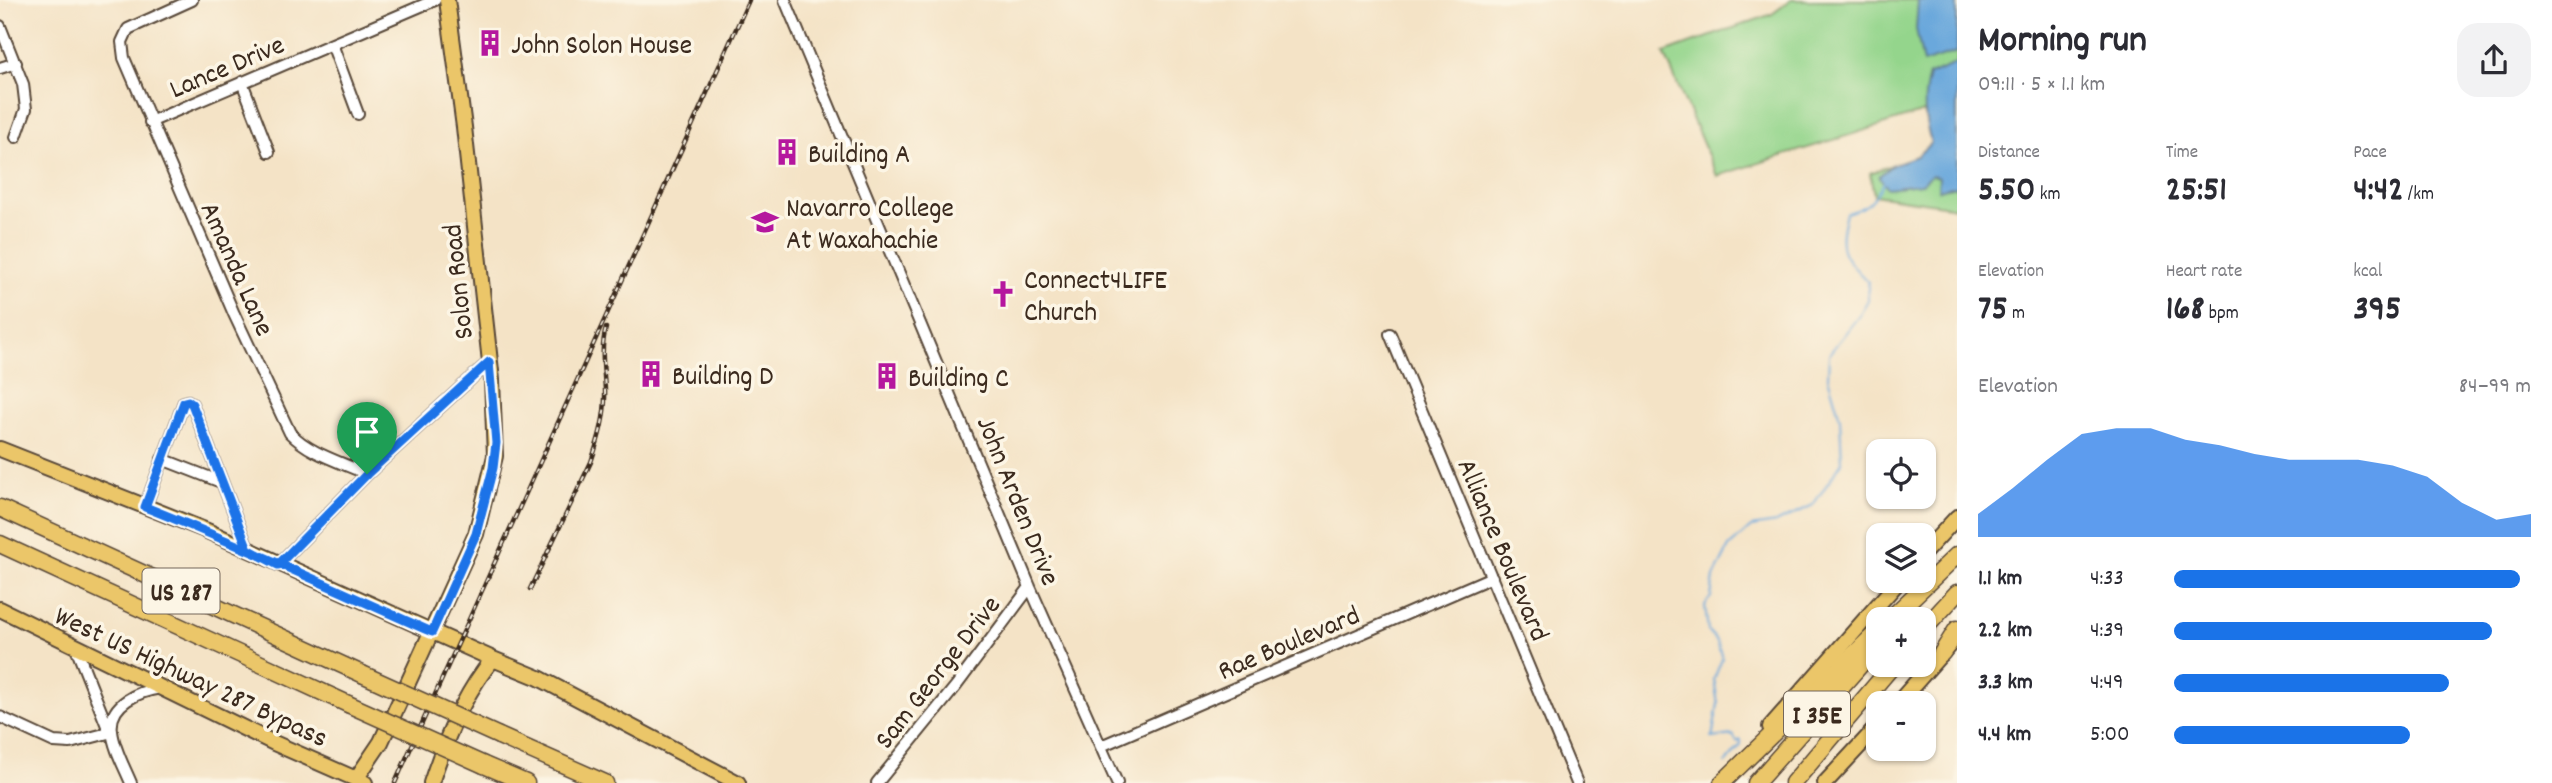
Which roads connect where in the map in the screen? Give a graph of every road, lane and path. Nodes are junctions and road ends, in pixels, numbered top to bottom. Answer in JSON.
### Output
{"nodes":[{"id":1,"x":191,"y":0,"type":"edge"},
{"id":2,"x":435,"y":0,"type":"edge"},
{"id":3,"x":447,"y":0,"type":"edge"},
{"id":4,"x":785,"y":0,"type":"edge"},
{"id":5,"x":0,"y":26,"type":"edge"},
{"id":6,"x":332,"y":44,"type":"junction"},
{"id":7,"x":16,"y":62,"type":"junction"},
{"id":8,"x":0,"y":68,"type":"edge"},
{"id":9,"x":242,"y":82,"type":"junction"},
{"id":10,"x":358,"y":114,"type":"dead end"},
{"id":11,"x":150,"y":122,"type":"junction"},
{"id":12,"x":16,"y":137,"type":"dead end"},
{"id":13,"x":269,"y":152,"type":"dead end"},
{"id":14,"x":1390,"y":334,"type":"dead end"},
{"id":15,"x":489,"y":362,"type":"junction"},
{"id":16,"x":0,"y":449,"type":"edge"},
{"id":17,"x":162,"y":459,"type":"junction"},
{"id":18,"x":367,"y":474,"type":"junction"},
{"id":19,"x":221,"y":482,"type":"junction"},
{"id":20,"x":145,"y":507,"type":"junction"},
{"id":21,"x":0,"y":508,"type":"edge"},
{"id":22,"x":1957,"y":517,"type":"edge"},
{"id":23,"x":1936,"y":540,"type":"edge"},
{"id":24,"x":0,"y":544,"type":"edge"},
{"id":25,"x":248,"y":549,"type":"junction"},
{"id":26,"x":1957,"y":555,"type":"edge"},
{"id":27,"x":278,"y":565,"type":"junction"},
{"id":28,"x":1492,"y":577,"type":"junction"},
{"id":29,"x":1030,"y":587,"type":"junction"},
{"id":30,"x":1888,"y":593,"type":"edge"},
{"id":31,"x":1957,"y":593,"type":"edge"},
{"id":32,"x":1903,"y":607,"type":"edge"},
{"id":33,"x":1911,"y":607,"type":"edge"},
{"id":34,"x":0,"y":609,"type":"edge"},
{"id":35,"x":1936,"y":616,"type":"edge"},
{"id":36,"x":1957,"y":629,"type":"edge"},
{"id":37,"x":432,"y":632,"type":"junction"},
{"id":38,"x":1957,"y":636,"type":"edge"},
{"id":39,"x":1866,"y":643,"type":"edge"},
{"id":40,"x":76,"y":648,"type":"junction"},
{"id":41,"x":1942,"y":653,"type":"junction"},
{"id":42,"x":492,"y":659,"type":"junction"},
{"id":43,"x":1866,"y":659,"type":"edge"},
{"id":44,"x":1883,"y":677,"type":"edge"},
{"id":45,"x":161,"y":688,"type":"junction"},
{"id":46,"x":1909,"y":691,"type":"edge"},
{"id":47,"x":0,"y":718,"type":"edge"},
{"id":48,"x":112,"y":732,"type":"junction"},
{"id":49,"x":1866,"y":739,"type":"edge"},
{"id":50,"x":1101,"y":746,"type":"junction"},
{"id":51,"x":360,"y":781,"type":"edge"},
{"id":52,"x":131,"y":783,"type":"edge"},
{"id":53,"x":430,"y":783,"type":"edge"},
{"id":54,"x":526,"y":783,"type":"edge"},
{"id":55,"x":605,"y":783,"type":"edge"},
{"id":56,"x":738,"y":783,"type":"edge"},
{"id":57,"x":877,"y":783,"type":"edge"},
{"id":58,"x":1117,"y":783,"type":"edge"},
{"id":59,"x":1577,"y":783,"type":"edge"},
{"id":60,"x":1722,"y":783,"type":"edge"},
{"id":61,"x":1756,"y":783,"type":"edge"},
{"id":62,"x":1793,"y":783,"type":"edge"},
{"id":63,"x":1825,"y":783,"type":"edge"}],
"edges":[{"from":1,"to":11,"type":"street","name":"Amanda Lane"},
{"from":2,"to":6,"type":"street","name":"Lance Drive"},
{"from":3,"to":15,"type":"main road","name":"Solon Road"},
{"from":4,"to":29,"type":"street","name":"John Arden Drive"},
{"from":5,"to":7,"type":"street"},
{"from":6,"to":9,"type":"street","name":"Lance Drive"},
{"from":6,"to":10,"type":"street"},
{"from":7,"to":8,"type":"street"},
{"from":7,"to":12,"type":"street"},
{"from":9,"to":11,"type":"street","name":"Lance Drive"},
{"from":9,"to":13,"type":"street"},
{"from":11,"to":18,"type":"street","name":"Amanda Lane"},
{"from":14,"to":28,"type":"street","name":"Alliance Boulevard"},
{"from":15,"to":18,"type":"street"},
{"from":15,"to":37,"type":"main road","name":"Solon Road"},
{"from":16,"to":20,"type":"main road"},
{"from":17,"to":19,"type":"street"},
{"from":17,"to":19,"type":"street"},
{"from":17,"to":20,"type":"street"},
{"from":18,"to":27,"type":"street"},
{"from":19,"to":25,"type":"street"},
{"from":20,"to":25,"type":"main road"},
{"from":21,"to":55,"type":"highway","number":"US 287","bridge":true},
{"from":22,"to":23,"type":"main road"},
{"from":24,"to":54,"type":"highway","number":"US 287","bridge":true},
{"from":25,"to":27,"type":"main road"},
{"from":26,"to":32,"type":"highway"},
{"from":26,"to":33,"type":"highway"},
{"from":27,"to":37,"type":"main road"},
{"from":28,"to":50,"type":"street","name":"Rae Boulevard"},
{"from":28,"to":59,"type":"street","name":"Alliance Boulevard"},
{"from":29,"to":50,"type":"street","name":"John Arden Drive"},
{"from":29,"to":57,"type":"street","name":"Sam George Drive"},
{"from":30,"to":60,"type":"main road"},
{"from":31,"to":35,"type":"highway"},
{"from":34,"to":40,"type":"main road","name":"West US Highway 287 Bypass"},
{"from":36,"to":41,"type":"highway"},
{"from":37,"to":42,"type":"main road"},
{"from":37,"to":51,"type":"main road","name":"Solon Road"},
{"from":38,"to":41,"type":"main road"},
{"from":39,"to":60,"type":"highway"},
{"from":40,"to":45,"type":"main road","name":"West US Highway 287 Bypass"},
{"from":40,"to":48,"type":"street"},
{"from":41,"to":46,"type":"main road"},
{"from":42,"to":53,"type":"main road"},
{"from":42,"to":56,"type":"main road"},
{"from":43,"to":61,"type":"highway","number":"I 35E"},
{"from":44,"to":62,"type":"highway","number":"I 35E"},
{"from":45,"to":48,"type":"street"},
{"from":45,"to":51,"type":"main road","name":"West US Highway 287 Bypass"},
{"from":47,"to":48,"type":"street"},
{"from":48,"to":52,"type":"street"},
{"from":49,"to":63,"type":"main road"},
{"from":50,"to":58,"type":"street","name":"John Arden Drive"}]}
